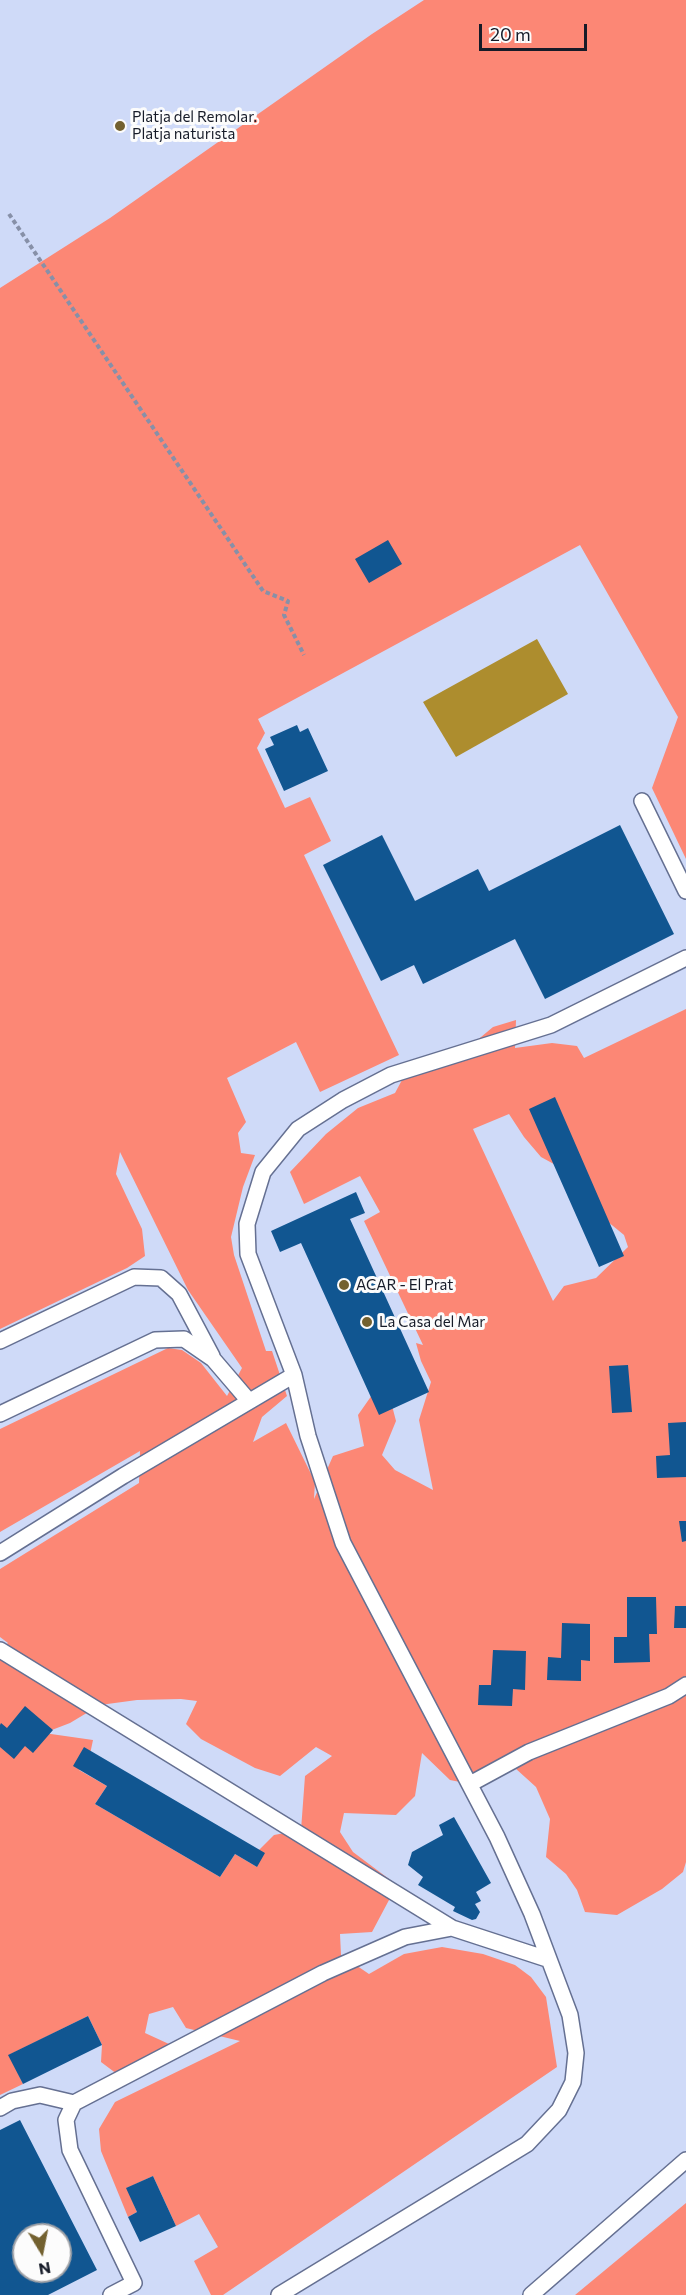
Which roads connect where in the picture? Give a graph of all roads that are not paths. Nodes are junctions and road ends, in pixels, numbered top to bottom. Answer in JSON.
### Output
{"nodes":[{"id":1,"x":642,"y":801,"type":"dead end"},
{"id":2,"x":686,"y":891,"type":"edge"},
{"id":3,"x":686,"y":958,"type":"edge"},
{"id":4,"x":0,"y":1341,"type":"edge"},
{"id":5,"x":213,"y":1359,"type":"junction"},
{"id":6,"x":294,"y":1375,"type":"junction"},
{"id":7,"x":249,"y":1401,"type":"junction"},
{"id":8,"x":0,"y":1414,"type":"edge"},
{"id":9,"x":0,"y":1553,"type":"edge"},
{"id":10,"x":0,"y":1650,"type":"edge"},
{"id":11,"x":686,"y":1685,"type":"edge"},
{"id":12,"x":470,"y":1784,"type":"junction"},
{"id":13,"x":452,"y":1928,"type":"junction"},
{"id":14,"x":547,"y":1959,"type":"junction"},
{"id":15,"x":74,"y":2103,"type":"junction"},
{"id":16,"x":0,"y":2108,"type":"edge"},
{"id":17,"x":686,"y":2160,"type":"edge"},
{"id":18,"x":111,"y":2295,"type":"edge"},
{"id":19,"x":279,"y":2295,"type":"edge"},
{"id":20,"x":531,"y":2295,"type":"edge"}],
"edges":[{"from":1,"to":2,"type":"lane"},
{"from":3,"to":6,"type":"lane"},
{"from":4,"to":5,"type":"lane"},
{"from":5,"to":7,"type":"lane"},
{"from":5,"to":8,"type":"lane"},
{"from":6,"to":7,"type":"lane"},
{"from":6,"to":12,"type":"lane"},
{"from":7,"to":9,"type":"lane"},
{"from":10,"to":13,"type":"lane"},
{"from":11,"to":12,"type":"lane"},
{"from":12,"to":14,"type":"lane"},
{"from":13,"to":14,"type":"lane"},
{"from":13,"to":15,"type":"lane"},
{"from":14,"to":19,"type":"lane"},
{"from":15,"to":16,"type":"lane"},
{"from":15,"to":18,"type":"lane"},
{"from":17,"to":20,"type":"lane"}]}
